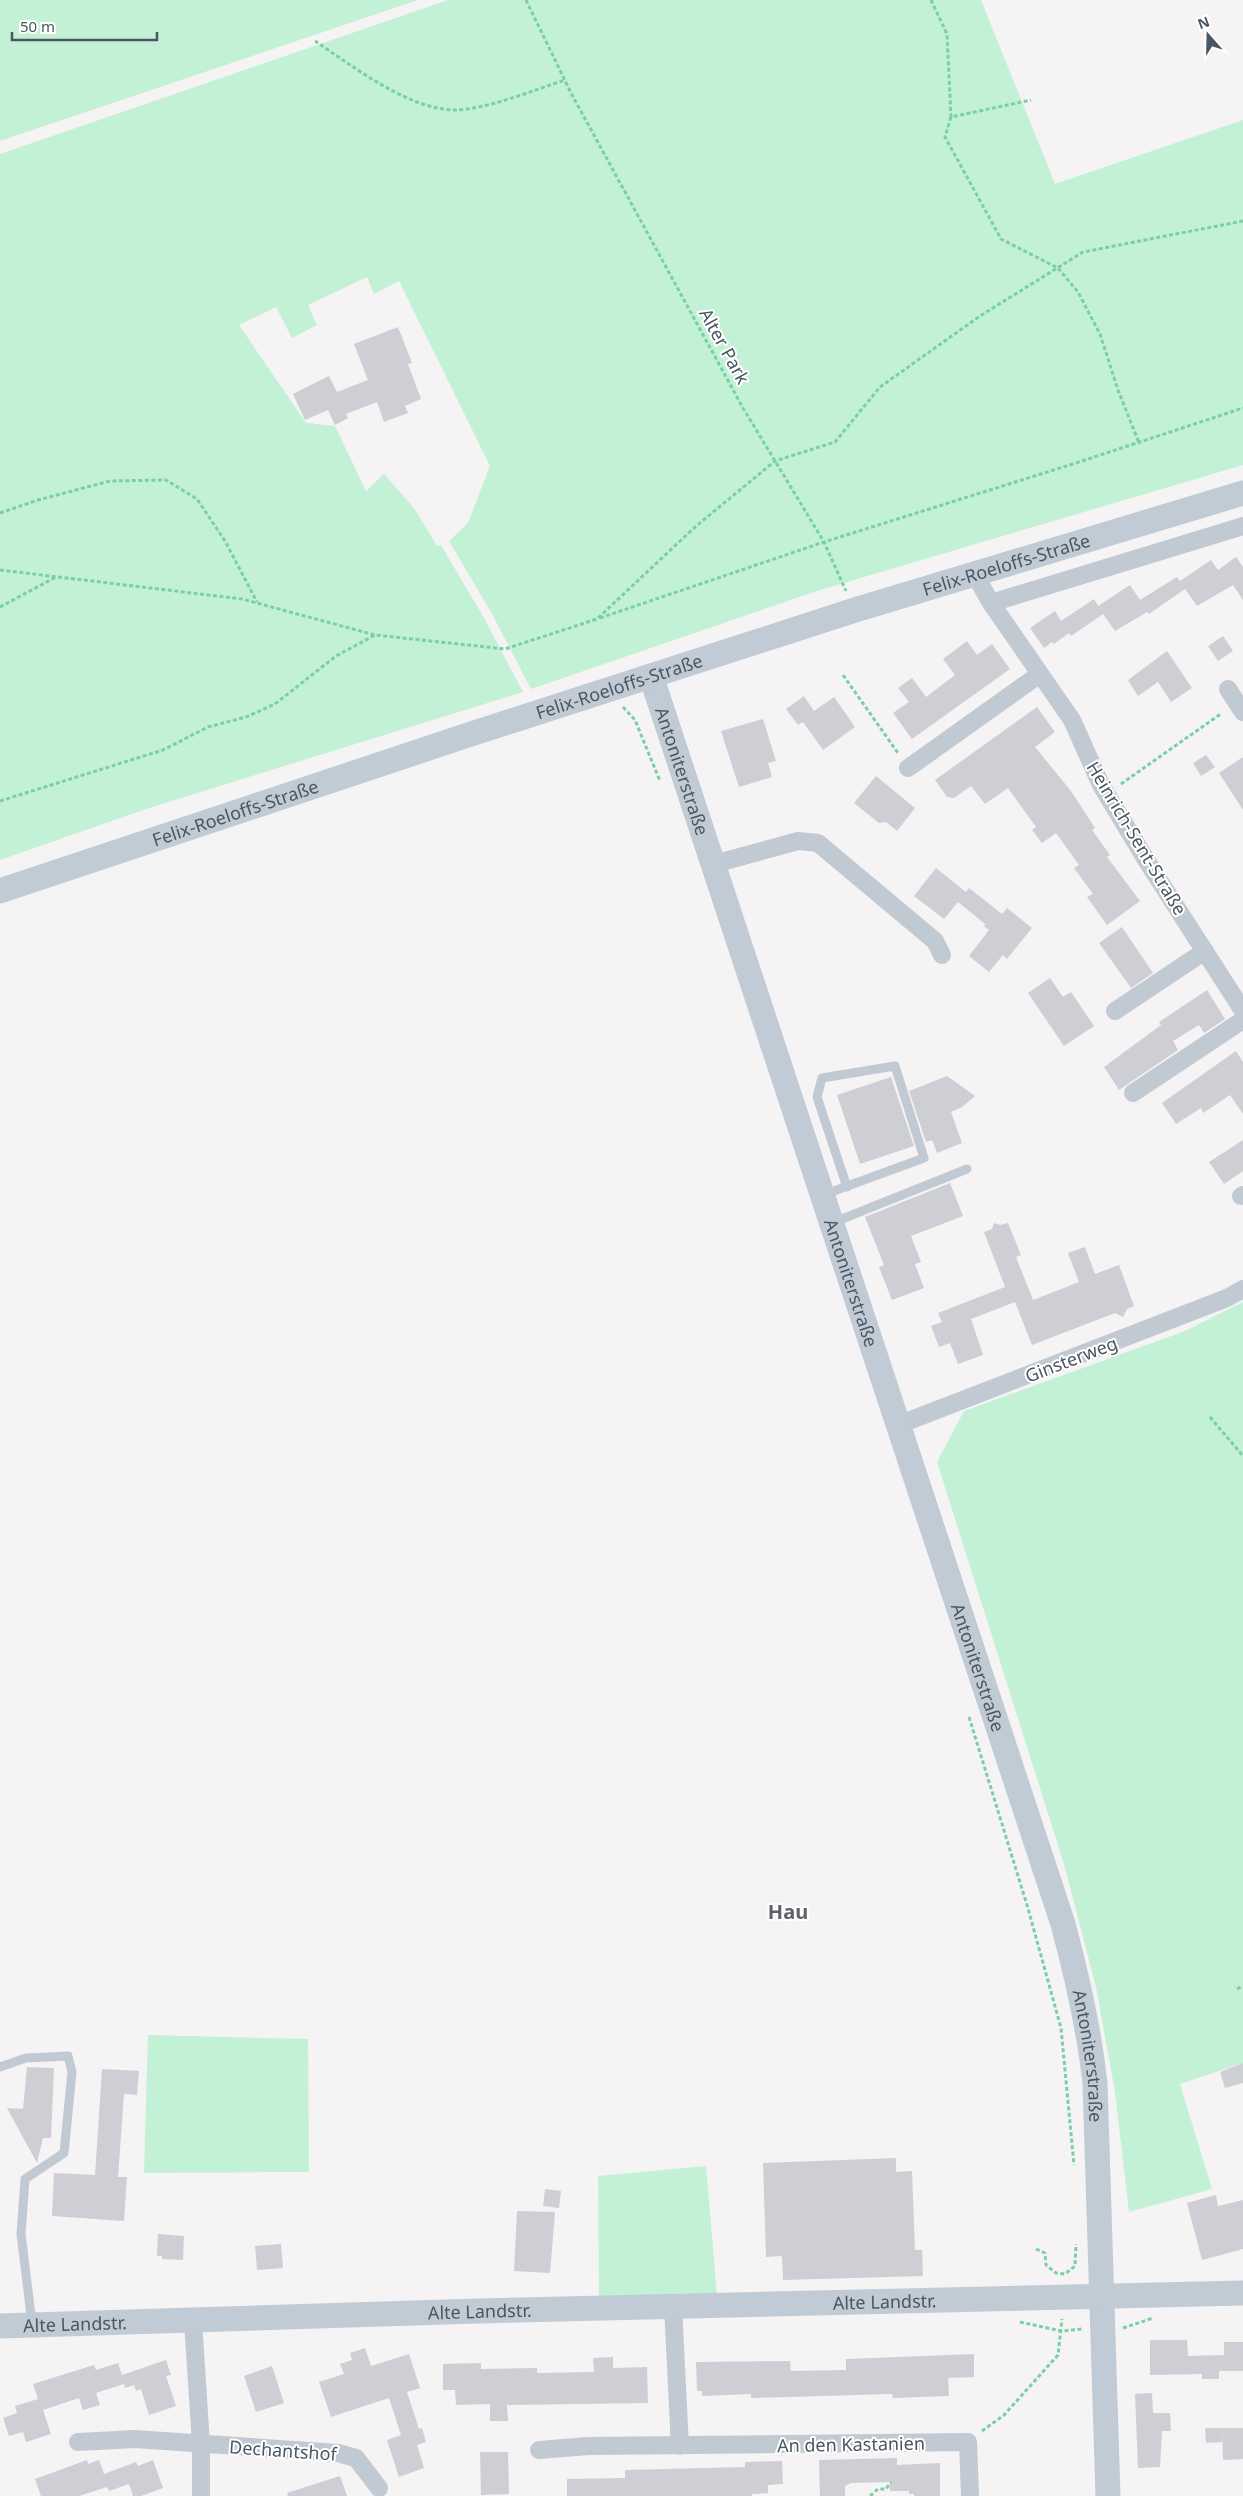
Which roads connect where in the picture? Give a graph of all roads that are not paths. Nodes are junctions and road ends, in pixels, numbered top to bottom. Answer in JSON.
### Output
{"nodes":[{"id":1,"x":1243,"y":493,"type":"edge"},
{"id":2,"x":1243,"y":526,"type":"edge"},
{"id":3,"x":974,"y":573,"type":"junction"},
{"id":4,"x":991,"y":602,"type":"junction"},
{"id":5,"x":1040,"y":674,"type":"junction"},
{"id":6,"x":651,"y":676,"type":"junction"},
{"id":7,"x":908,"y":768,"type":"road end"},
{"id":8,"x":714,"y":864,"type":"junction"},
{"id":9,"x":0,"y":891,"type":"edge"},
{"id":10,"x":1205,"y":951,"type":"junction"},
{"id":11,"x":942,"y":955,"type":"dead end"},
{"id":12,"x":1115,"y":1010,"type":"dead end"},
{"id":13,"x":1243,"y":1011,"type":"edge"},
{"id":14,"x":1243,"y":1020,"type":"edge"},
{"id":15,"x":1133,"y":1092,"type":"dead end"},
{"id":16,"x":967,"y":1170,"type":"dead end"},
{"id":17,"x":847,"y":1186,"type":"junction"},
{"id":18,"x":823,"y":1196,"type":"junction"},
{"id":19,"x":832,"y":1223,"type":"junction"},
{"id":20,"x":1243,"y":1289,"type":"edge"},
{"id":21,"x":898,"y":1424,"type":"junction"},
{"id":22,"x":0,"y":2067,"type":"edge"},
{"id":23,"x":1243,"y":2293,"type":"edge"},
{"id":24,"x":1102,"y":2298,"type":"junction"},
{"id":25,"x":673,"y":2307,"type":"junction"},
{"id":26,"x":194,"y":2321,"type":"junction"},
{"id":27,"x":32,"y":2325,"type":"junction"},
{"id":28,"x":0,"y":2326,"type":"edge"},
{"id":29,"x":78,"y":2442,"type":"dead end"},
{"id":30,"x":201,"y":2444,"type":"junction"},
{"id":31,"x":680,"y":2446,"type":"junction"},
{"id":32,"x":539,"y":2450,"type":"dead end"},
{"id":33,"x":379,"y":2488,"type":"dead end"},
{"id":34,"x":201,"y":2496,"type":"edge"},
{"id":35,"x":970,"y":2496,"type":"edge"},
{"id":36,"x":1108,"y":2496,"type":"edge"}],
"edges":[{"from":1,"to":3,"type":"street","name":"Felix-Roeloffs-Straße"},
{"from":2,"to":4,"type":"street","name":"Felix-Roeloffs-Straße"},
{"from":3,"to":4,"type":"street","name":"Heinrich-Sent-Straße"},
{"from":3,"to":6,"type":"street","name":"Felix-Roeloffs-Straße"},
{"from":4,"to":5,"type":"street","name":"Heinrich-Sent-Straße"},
{"from":5,"to":7,"type":"street"},
{"from":5,"to":10,"type":"street","name":"Heinrich-Sent-Straße"},
{"from":6,"to":8,"type":"street","name":"Antoniterstraße"},
{"from":6,"to":9,"type":"street","name":"Felix-Roeloffs-Straße"},
{"from":8,"to":11,"type":"street"},
{"from":8,"to":18,"type":"street","name":"Antoniterstraße"},
{"from":10,"to":12,"type":"street"},
{"from":10,"to":13,"type":"street","name":"Heinrich-Sent-Straße"},
{"from":14,"to":15,"type":"street"},
{"from":16,"to":19,"type":"lane"},
{"from":17,"to":17,"type":"lane"},
{"from":17,"to":18,"type":"lane"},
{"from":18,"to":19,"type":"street","name":"Antoniterstraße"},
{"from":19,"to":21,"type":"street","name":"Antoniterstraße"},
{"from":20,"to":21,"type":"street","name":"Ginsterweg"},
{"from":21,"to":24,"type":"street","name":"Antoniterstraße"},
{"from":22,"to":27,"type":"lane"},
{"from":23,"to":24,"type":"street"},
{"from":24,"to":25,"type":"street","name":"Alte Landstr."},
{"from":24,"to":36,"type":"street","name":"Antoniterstraße"},
{"from":25,"to":26,"type":"street","name":"Alte Landstr."},
{"from":25,"to":31,"type":"street"},
{"from":26,"to":27,"type":"street","name":"Alte Landstr."},
{"from":26,"to":30,"type":"street"},
{"from":27,"to":28,"type":"street","name":"Alte Landstr."},
{"from":29,"to":30,"type":"street","name":"Dechantshof"},
{"from":30,"to":33,"type":"street","name":"Dechantshof"},
{"from":30,"to":34,"type":"street"},
{"from":31,"to":32,"type":"street","name":"An den Kastanien"},
{"from":31,"to":35,"type":"street","name":"An den Kastanien"}]}
